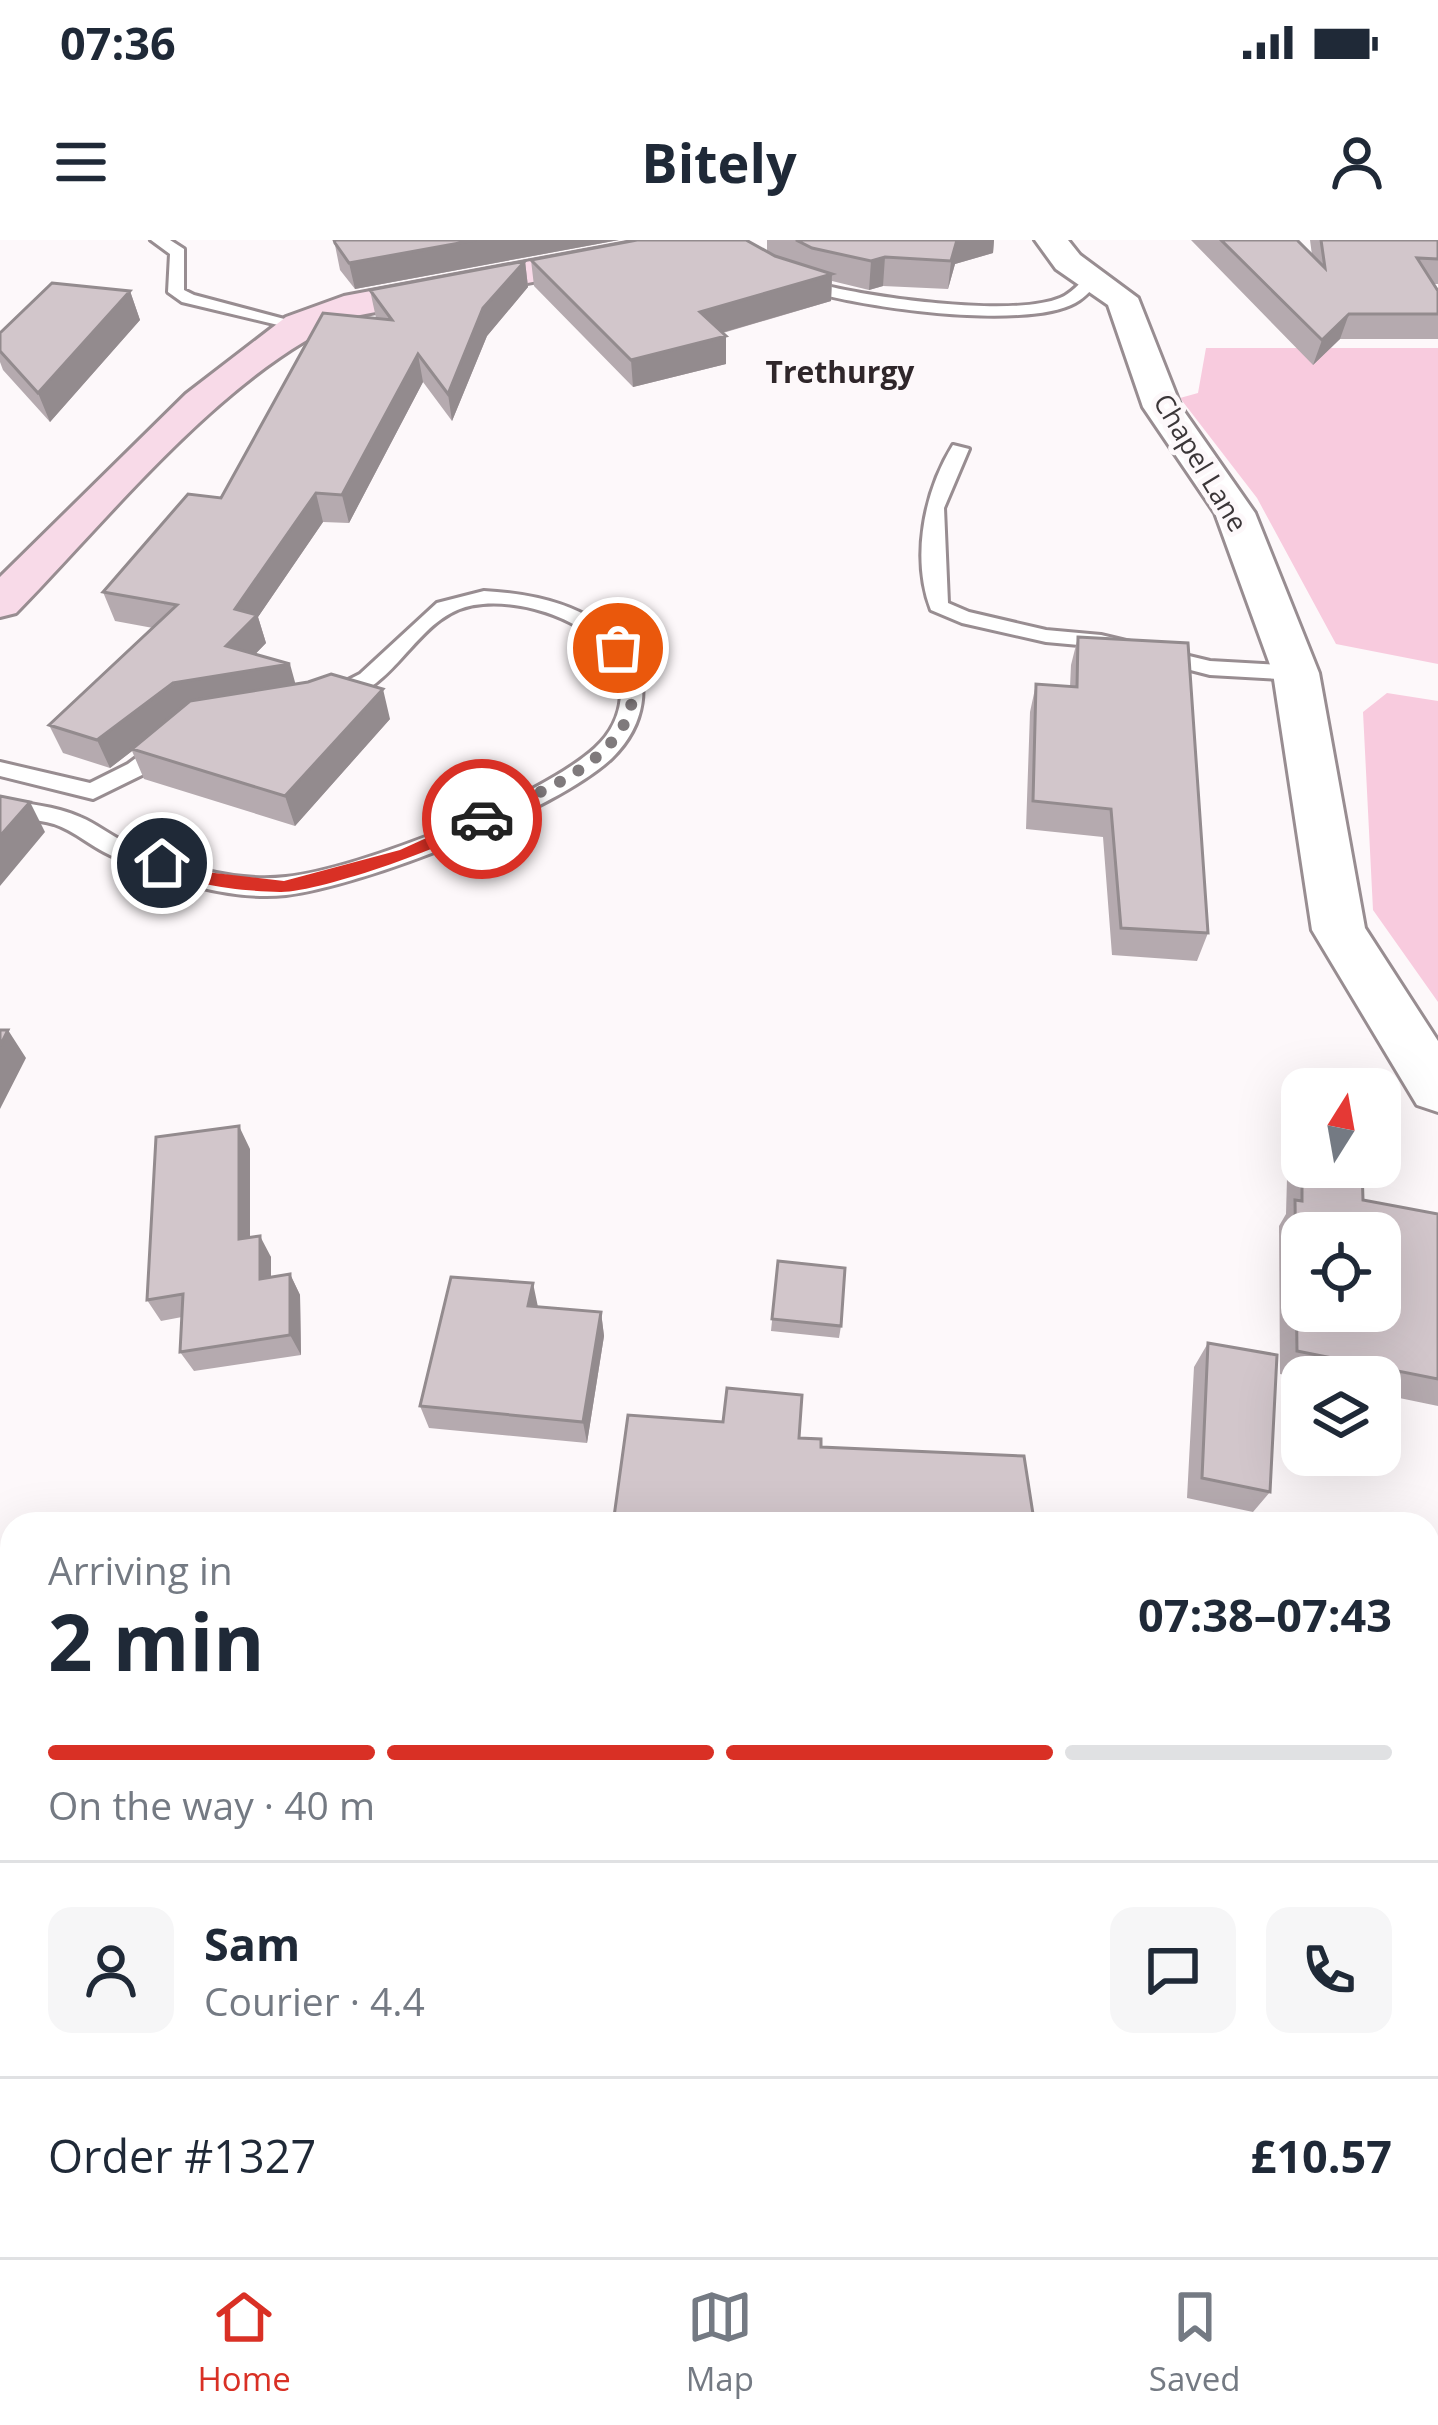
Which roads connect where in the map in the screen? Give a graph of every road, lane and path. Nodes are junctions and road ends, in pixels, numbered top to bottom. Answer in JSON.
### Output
{"nodes":[{"id":1,"x":159,"y":240,"type":"edge"},
{"id":2,"x":700,"y":240,"type":"edge"},
{"id":3,"x":725,"y":240,"type":"edge"},
{"id":4,"x":1051,"y":240,"type":"edge"},
{"id":5,"x":1094,"y":278,"type":"junction"},
{"id":6,"x":299,"y":325,"type":"junction"},
{"id":7,"x":960,"y":449,"type":"dead end"},
{"id":8,"x":0,"y":603,"type":"edge"},
{"id":9,"x":1291,"y":660,"type":"junction"},
{"id":10,"x":296,"y":705,"type":"edge"},
{"id":11,"x":192,"y":721,"type":"edge"},
{"id":12,"x":0,"y":770,"type":"edge"},
{"id":13,"x":0,"y":807,"type":"edge"},
{"id":14,"x":1438,"y":1089,"type":"edge"}],
"edges":[{"from":1,"to":6,"type":"lane"},
{"from":2,"to":6,"type":"street"},
{"from":3,"to":5,"type":"lane"},
{"from":4,"to":5,"type":"street","name":"Chapel Lane"},
{"from":5,"to":9,"type":"street","name":"Chapel Lane"},
{"from":6,"to":8,"type":"street"},
{"from":7,"to":9,"type":"lane"},
{"from":9,"to":14,"type":"street","name":"Chapel Lane"},
{"from":10,"to":13,"type":"lane"},
{"from":11,"to":12,"type":"lane"}]}
